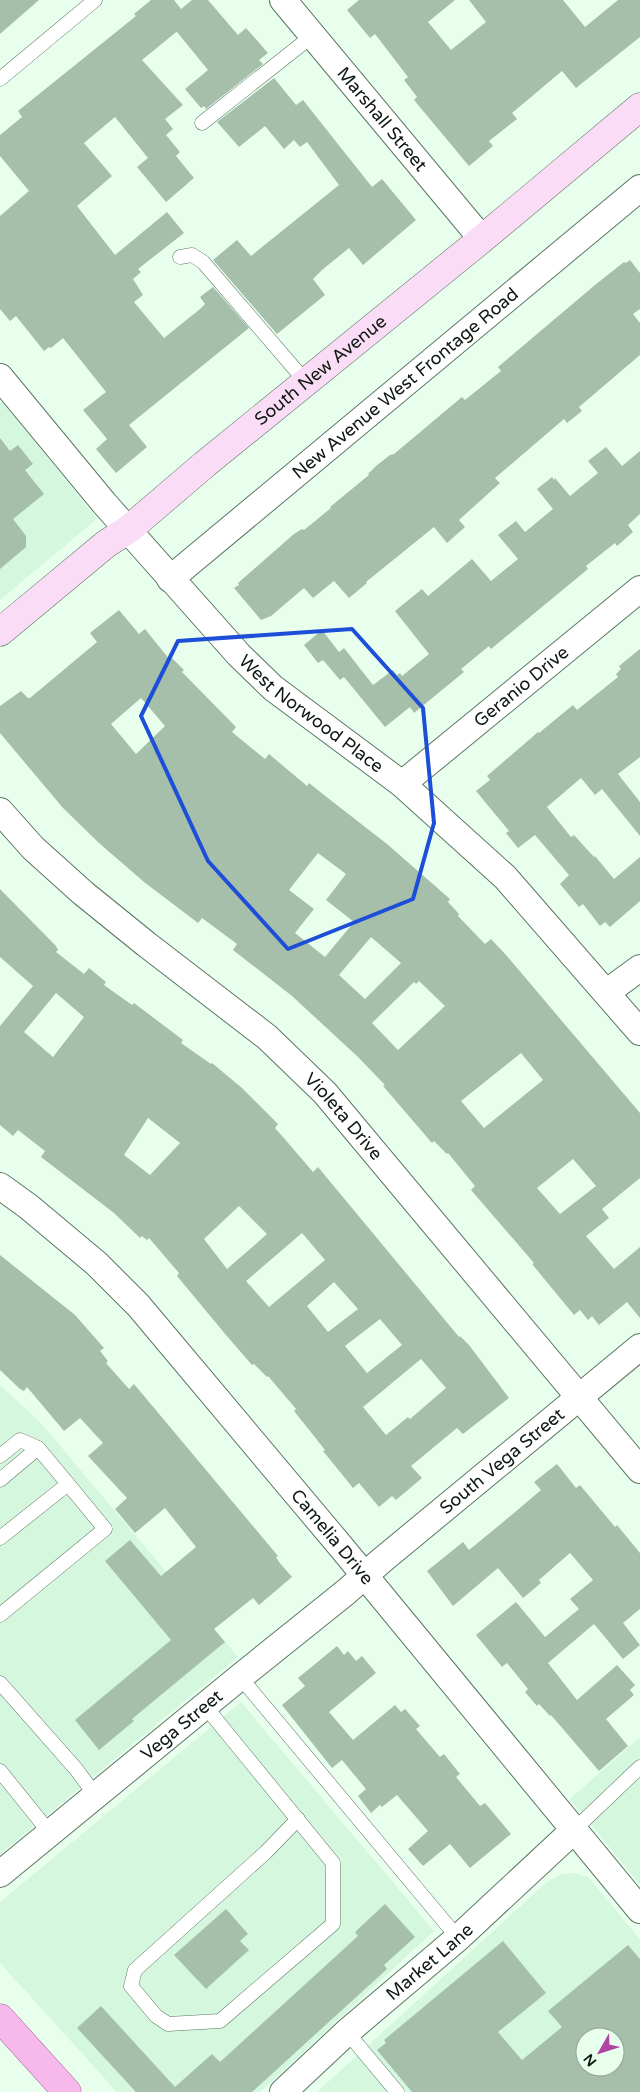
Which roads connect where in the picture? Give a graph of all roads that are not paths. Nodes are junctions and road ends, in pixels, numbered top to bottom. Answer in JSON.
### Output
{"nodes":[{"id":1,"x":95,"y":0,"type":"edge"},
{"id":2,"x":283,"y":0,"type":"edge"},
{"id":3,"x":312,"y":36,"type":"junction"},
{"id":4,"x":0,"y":79,"type":"edge"},
{"id":5,"x":640,"y":107,"type":"edge"},
{"id":6,"x":202,"y":123,"type":"dead end"},
{"id":7,"x":640,"y":188,"type":"edge"},
{"id":8,"x":482,"y":239,"type":"junction"},
{"id":9,"x":180,"y":257,"type":"dead end"},
{"id":10,"x":0,"y":377,"type":"edge"},
{"id":11,"x":306,"y":382,"type":"junction"},
{"id":12,"x":129,"y":530,"type":"junction"},
{"id":13,"x":170,"y":579,"type":"junction"},
{"id":14,"x":640,"y":589,"type":"edge"},
{"id":15,"x":3,"y":622,"type":"edge"},
{"id":16,"x":402,"y":784,"type":"junction"},
{"id":17,"x":0,"y":811,"type":"edge"},
{"id":18,"x":640,"y":968,"type":"edge"},
{"id":19,"x":607,"y":992,"type":"junction"},
{"id":20,"x":640,"y":1032,"type":"edge"},
{"id":21,"x":0,"y":1186,"type":"edge"},
{"id":22,"x":640,"y":1347,"type":"edge"},
{"id":23,"x":579,"y":1398,"type":"junction"},
{"id":24,"x":38,"y":1448,"type":"junction"},
{"id":25,"x":0,"y":1456,"type":"edge"},
{"id":26,"x":640,"y":1470,"type":"edge"},
{"id":27,"x":0,"y":1480,"type":"edge"},
{"id":28,"x":68,"y":1484,"type":"junction"},
{"id":29,"x":0,"y":1538,"type":"edge"},
{"id":30,"x":364,"y":1575,"type":"junction"},
{"id":31,"x":0,"y":1615,"type":"edge"},
{"id":32,"x":240,"y":1677,"type":"junction"},
{"id":33,"x":0,"y":1684,"type":"edge"},
{"id":34,"x":205,"y":1706,"type":"junction"},
{"id":35,"x":640,"y":1767,"type":"edge"},
{"id":36,"x":0,"y":1771,"type":"edge"},
{"id":37,"x":95,"y":1795,"type":"junction"},
{"id":38,"x":298,"y":1819,"type":"junction"},
{"id":39,"x":574,"y":1830,"type":"junction"},
{"id":40,"x":50,"y":1833,"type":"junction"},
{"id":41,"x":0,"y":1874,"type":"edge"},
{"id":42,"x":640,"y":1910,"type":"edge"},
{"id":43,"x":458,"y":1938,"type":"junction"},
{"id":44,"x":0,"y":2018,"type":"edge"},
{"id":45,"x":347,"y":2032,"type":"junction"},
{"id":46,"x":68,"y":2092,"type":"edge"},
{"id":47,"x":283,"y":2092,"type":"edge"},
{"id":48,"x":397,"y":2092,"type":"edge"}],
"edges":[{"from":1,"to":4,"type":"lane"},
{"from":2,"to":3,"type":"street","name":"Marshall Street"},
{"from":3,"to":6,"type":"lane"},
{"from":3,"to":8,"type":"street","name":"Marshall Street"},
{"from":5,"to":8,"type":"main road","name":"South New Avenue"},
{"from":7,"to":13,"type":"street","name":"New Avenue West Frontage Road"},
{"from":8,"to":11,"type":"main road","name":"South New Avenue"},
{"from":9,"to":11,"type":"lane"},
{"from":10,"to":12,"type":"street","name":"West Norwood Place"},
{"from":11,"to":12,"type":"main road","name":"South New Avenue"},
{"from":12,"to":13,"type":"street","name":"West Norwood Place"},
{"from":12,"to":15,"type":"main road","name":"South New Avenue"},
{"from":13,"to":16,"type":"street","name":"West Norwood Place"},
{"from":14,"to":16,"type":"street","name":"Geranio Drive"},
{"from":16,"to":19,"type":"street","name":"West Norwood Place"},
{"from":17,"to":23,"type":"street","name":"Violeta Drive"},
{"from":18,"to":19,"type":"street"},
{"from":19,"to":20,"type":"street","name":"West Norwood Place"},
{"from":21,"to":30,"type":"street","name":"Camelia Drive"},
{"from":22,"to":23,"type":"street","name":"South Vega Street"},
{"from":23,"to":26,"type":"street","name":"Violeta Drive"},
{"from":23,"to":30,"type":"street","name":"South Vega Street"},
{"from":24,"to":25,"type":"lane"},
{"from":24,"to":27,"type":"lane"},
{"from":24,"to":28,"type":"lane"},
{"from":28,"to":29,"type":"lane"},
{"from":28,"to":31,"type":"lane"},
{"from":30,"to":32,"type":"street","name":"Vega Street"},
{"from":30,"to":39,"type":"street","name":"Camelia Drive"},
{"from":32,"to":34,"type":"street","name":"Vega Street"},
{"from":32,"to":43,"type":"lane"},
{"from":33,"to":37,"type":"lane"},
{"from":34,"to":37,"type":"street","name":"Vega Street"},
{"from":34,"to":38,"type":"lane"},
{"from":35,"to":39,"type":"lane"},
{"from":36,"to":40,"type":"lane"},
{"from":37,"to":40,"type":"street","name":"Vega Street"},
{"from":38,"to":38,"type":"lane"},
{"from":39,"to":42,"type":"street","name":"Camelia Drive"},
{"from":39,"to":43,"type":"street","name":"Market Lane"},
{"from":40,"to":41,"type":"street","name":"Vega Street"},
{"from":43,"to":45,"type":"street","name":"Market Lane"},
{"from":44,"to":46,"type":"main road"},
{"from":45,"to":47,"type":"street","name":"Market Lane"},
{"from":45,"to":48,"type":"lane"}]}
